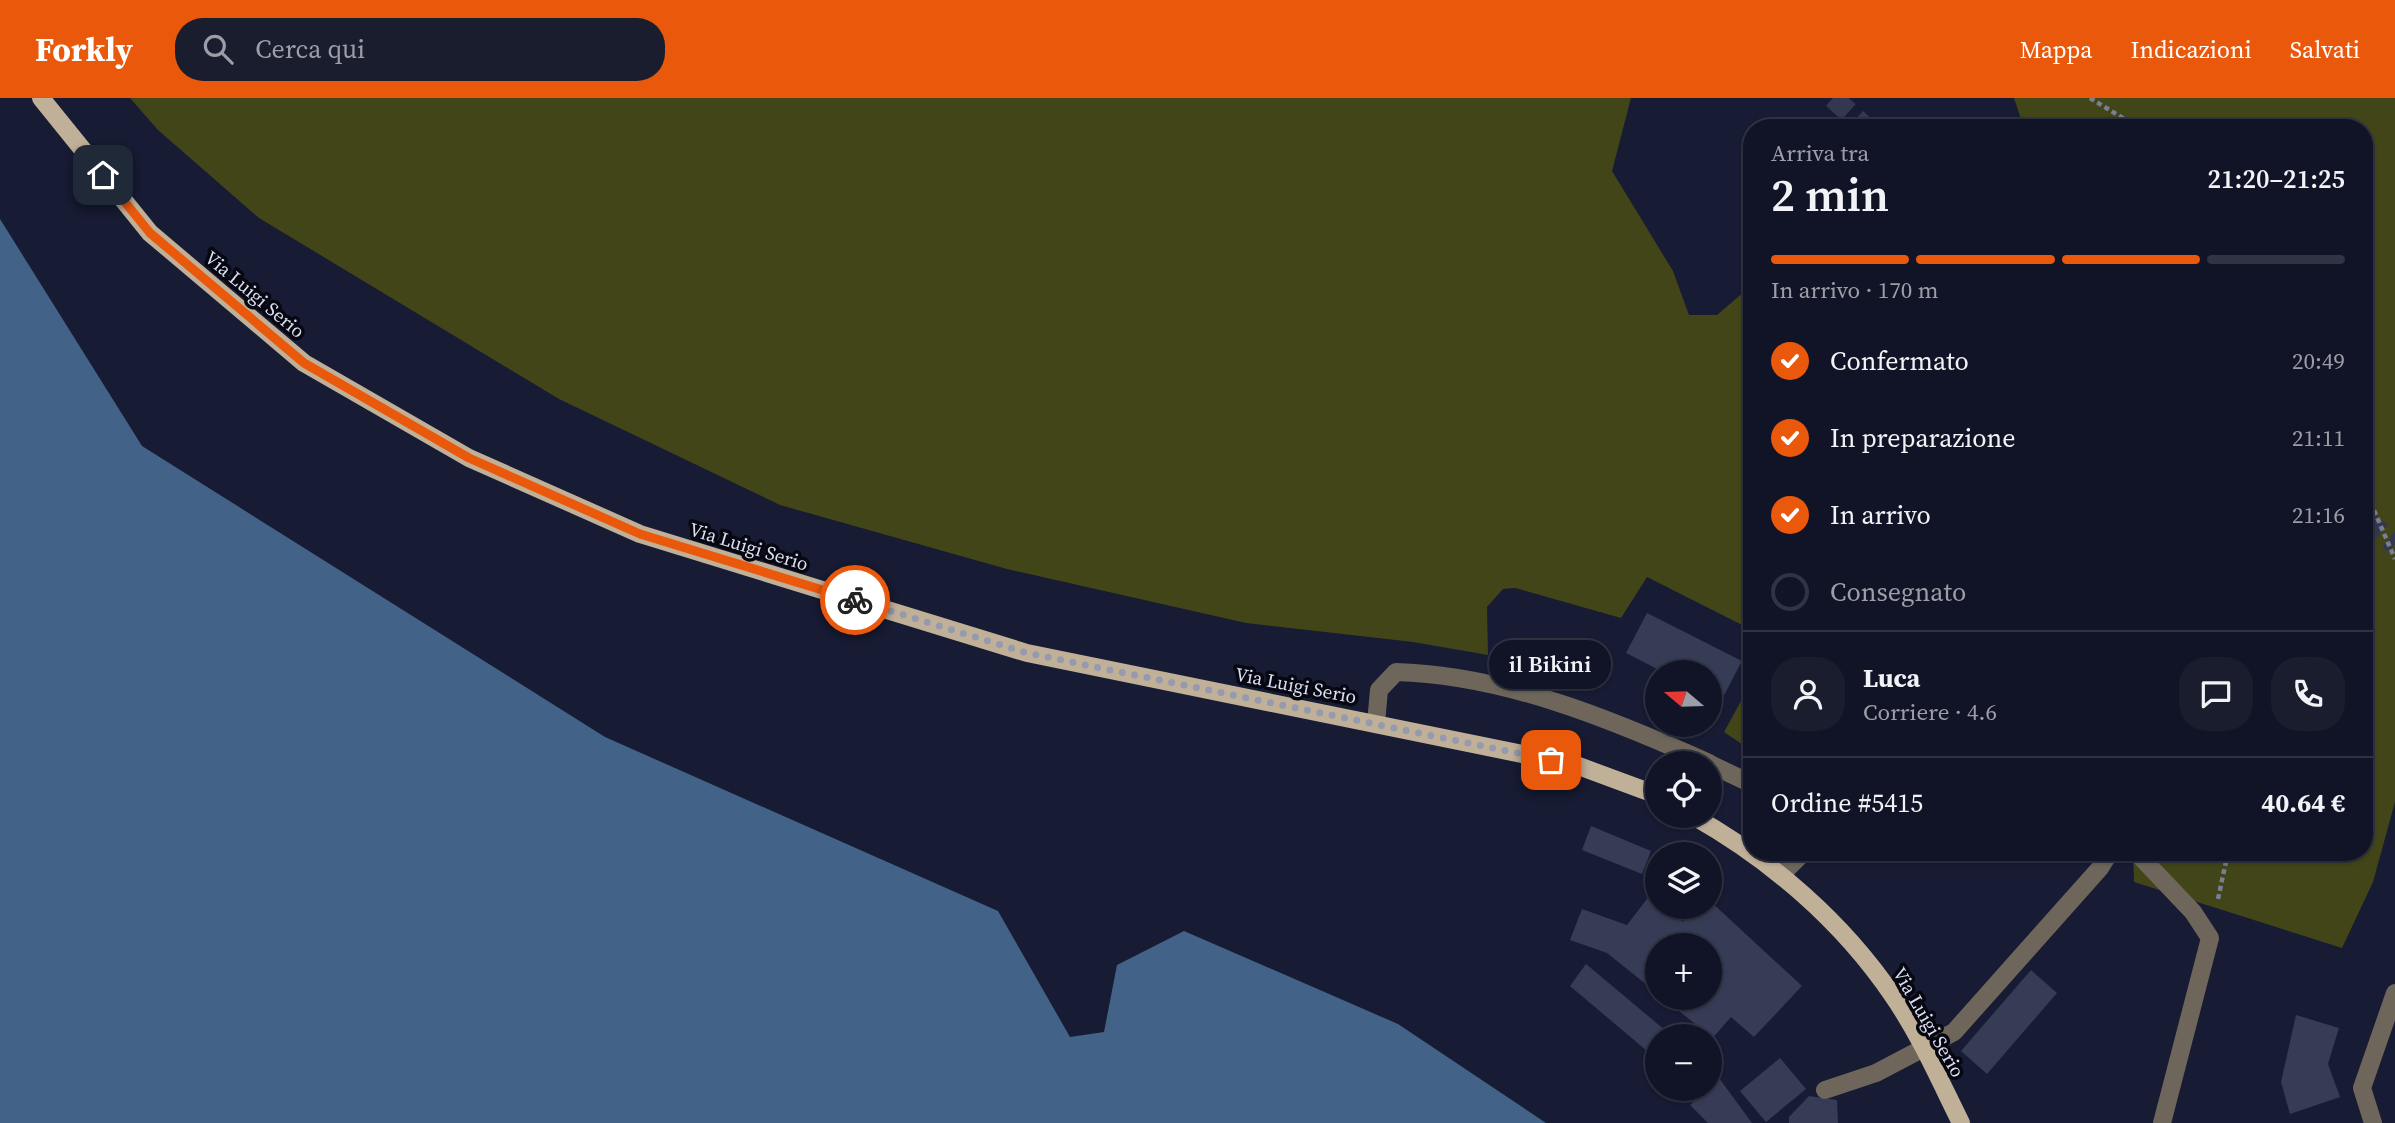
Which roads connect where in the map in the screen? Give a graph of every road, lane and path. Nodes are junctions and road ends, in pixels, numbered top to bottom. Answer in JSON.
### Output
{"nodes":[{"id":1,"x":41,"y":98,"type":"edge"},
{"id":2,"x":2090,"y":98,"type":"edge"},
{"id":3,"x":2124,"y":119,"type":"edge"},
{"id":4,"x":2373,"y":508,"type":"edge"},
{"id":5,"x":2395,"y":559,"type":"edge"},
{"id":6,"x":1376,"y":723,"type":"junction"},
{"id":7,"x":1682,"y":751,"type":"edge"},
{"id":8,"x":1722,"y":769,"type":"edge"},
{"id":9,"x":1743,"y":780,"type":"edge"},
{"id":10,"x":1645,"y":791,"type":"edge"},
{"id":11,"x":1711,"y":828,"type":"edge"},
{"id":12,"x":1743,"y":849,"type":"edge"},
{"id":13,"x":1762,"y":861,"type":"edge"},
{"id":14,"x":1796,"y":861,"type":"edge"},
{"id":15,"x":2104,"y":861,"type":"edge"},
{"id":16,"x":2145,"y":861,"type":"edge"},
{"id":17,"x":2226,"y":861,"type":"edge"},
{"id":18,"x":1782,"y":874,"type":"junction"},
{"id":19,"x":2210,"y":938,"type":"junction"},
{"id":20,"x":2395,"y":993,"type":"edge"},
{"id":21,"x":1825,"y":1090,"type":"dead end"},
{"id":22,"x":1961,"y":1123,"type":"edge"},
{"id":23,"x":2162,"y":1123,"type":"edge"},
{"id":24,"x":2373,"y":1123,"type":"edge"}],
"edges":[{"from":1,"to":6,"type":"main road","name":"Via Luigi Serio"},
{"from":2,"to":3,"type":"path"},
{"from":4,"to":5,"type":"path"},
{"from":6,"to":7,"type":"lane"},
{"from":6,"to":10,"type":"main road","name":"Via Luigi Serio"},
{"from":8,"to":9,"type":"lane"},
{"from":11,"to":12,"type":"main road","name":"Via Luigi Serio"},
{"from":13,"to":18,"type":"main road","name":"Via Luigi Serio"},
{"from":14,"to":18,"type":"lane"},
{"from":15,"to":21,"type":"lane"},
{"from":16,"to":19,"type":"lane"},
{"from":17,"to":19,"type":"path"},
{"from":18,"to":22,"type":"main road","name":"Via Luigi Serio"},
{"from":19,"to":23,"type":"lane"},
{"from":20,"to":24,"type":"lane"}]}
